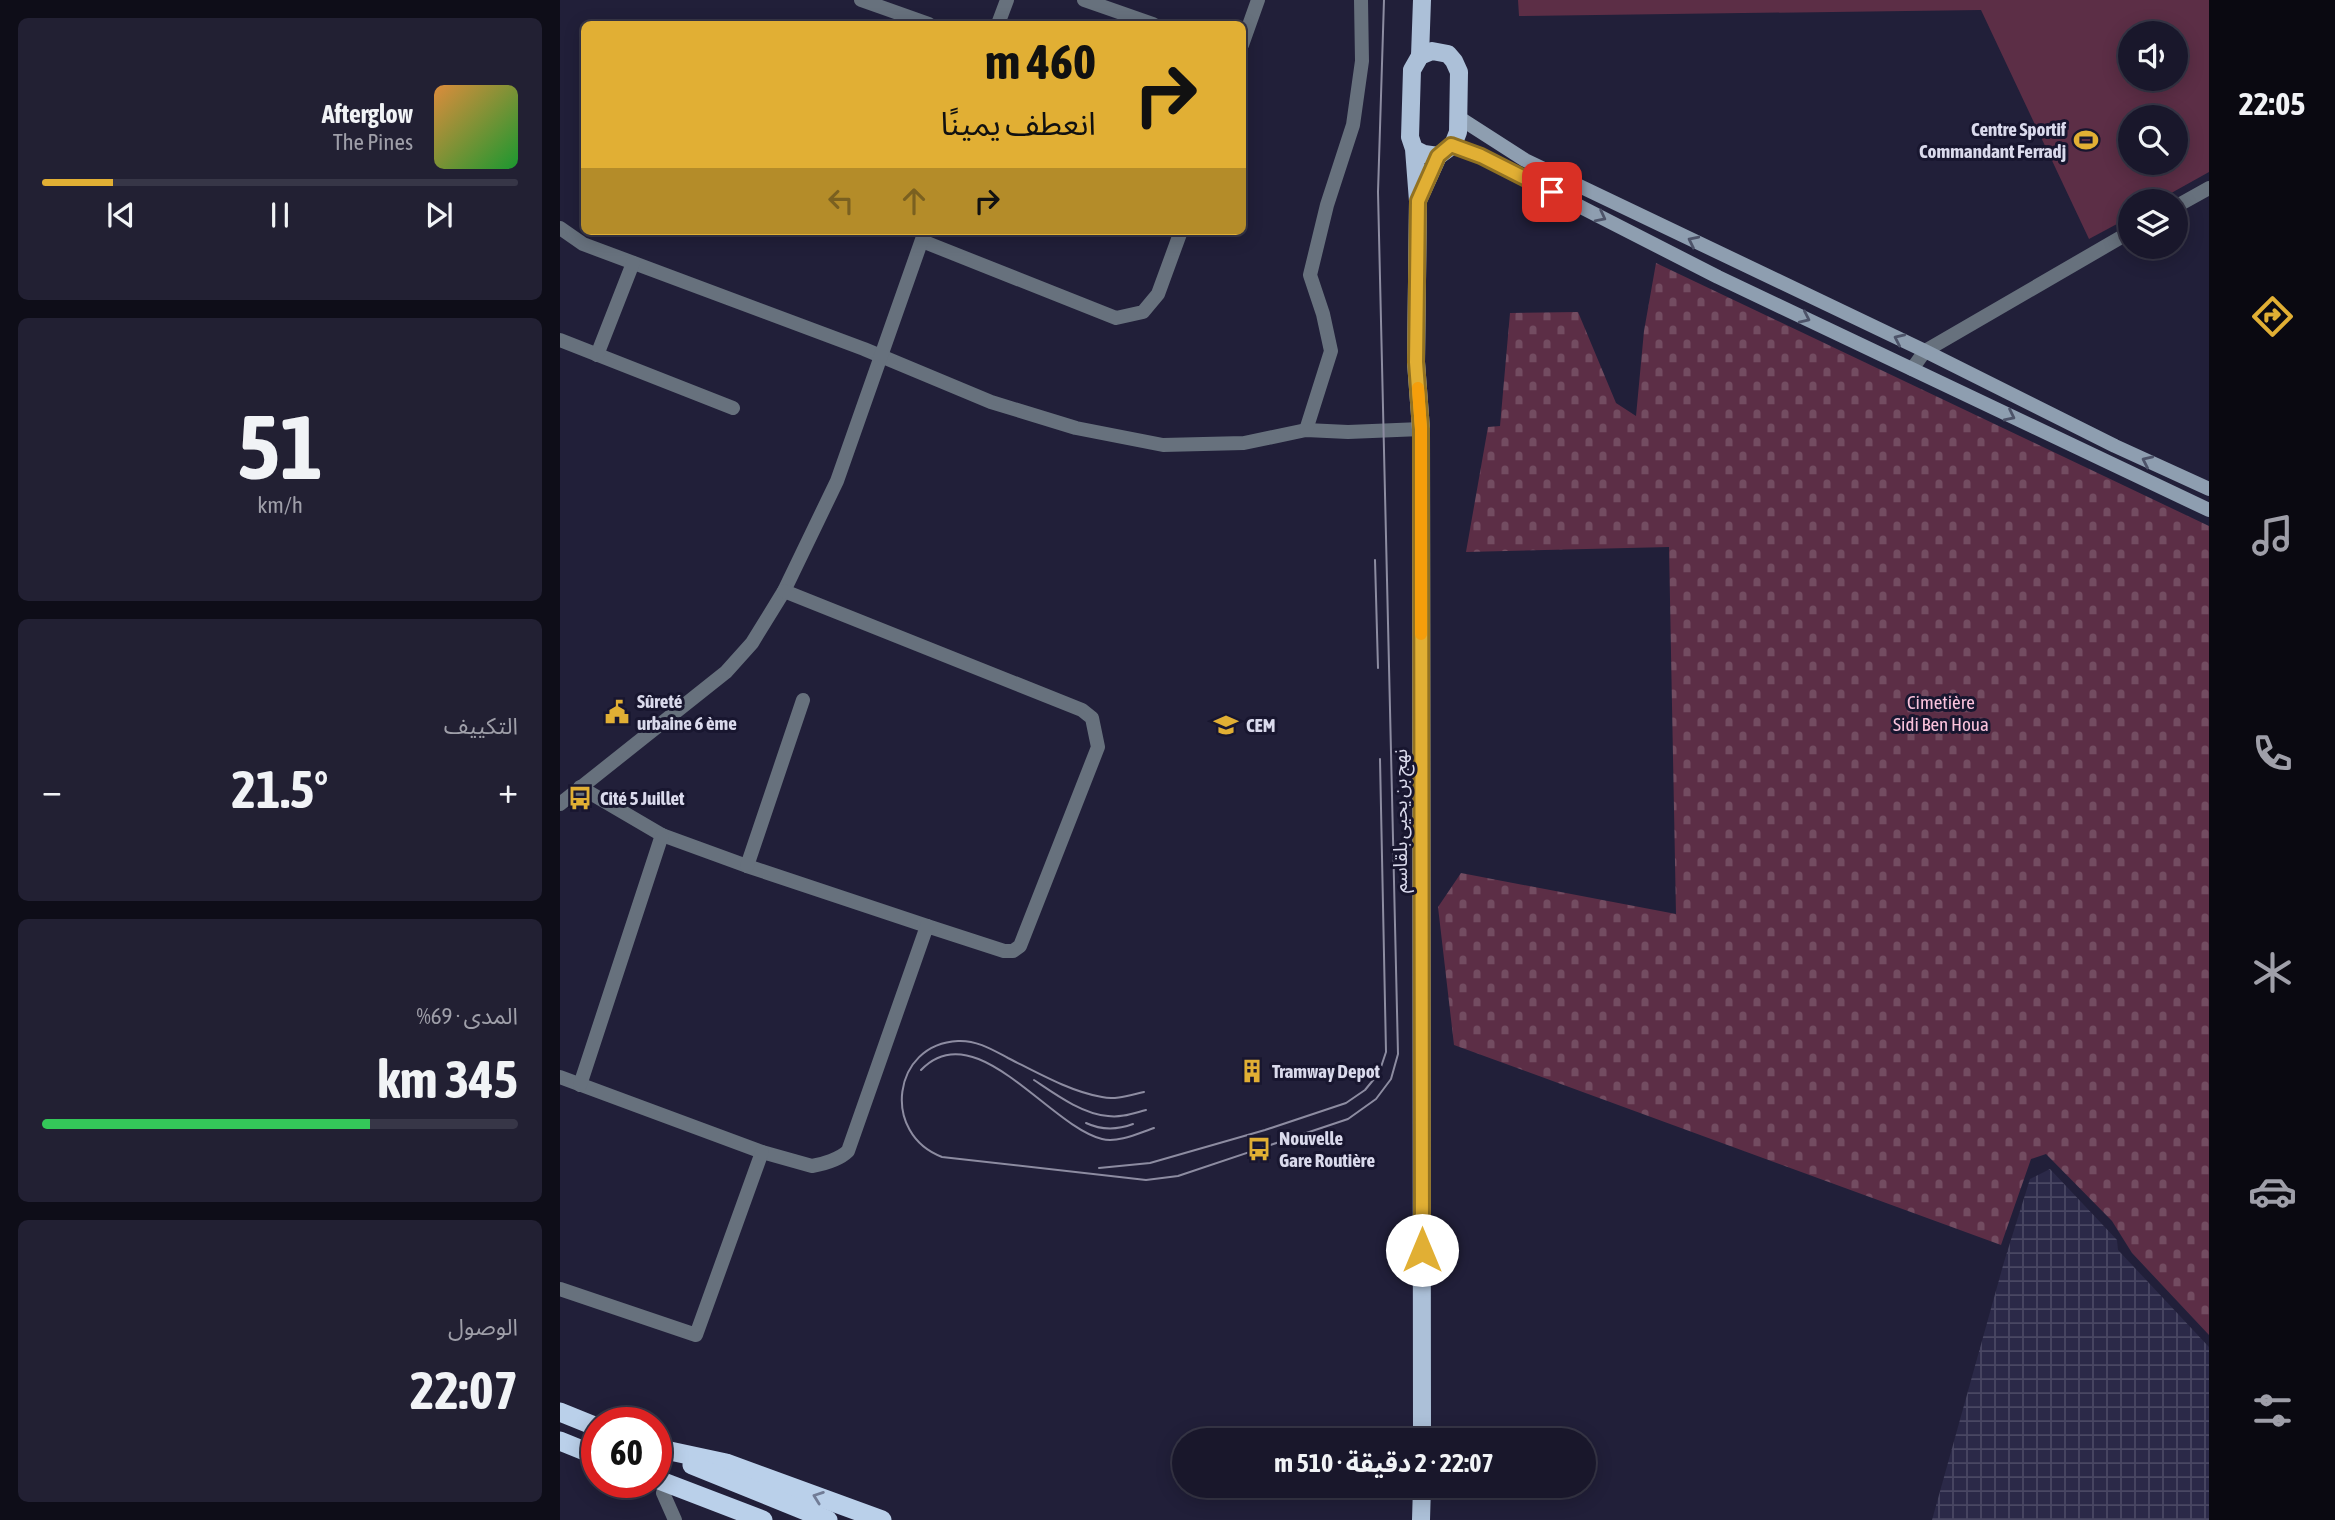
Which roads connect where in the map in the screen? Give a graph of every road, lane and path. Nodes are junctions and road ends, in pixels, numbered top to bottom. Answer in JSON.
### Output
{"nodes":[{"id":1,"x":861,"y":0,"type":"edge"},
{"id":2,"x":1007,"y":0,"type":"edge"},
{"id":3,"x":1084,"y":0,"type":"edge"},
{"id":4,"x":1258,"y":0,"type":"edge"},
{"id":5,"x":1361,"y":0,"type":"edge"},
{"id":6,"x":1421,"y":8,"type":"edge"},
{"id":7,"x":920,"y":21,"type":"edge"},
{"id":8,"x":999,"y":21,"type":"edge"},
{"id":9,"x":1144,"y":21,"type":"edge"},
{"id":10,"x":1246,"y":34,"type":"edge"},
{"id":11,"x":1448,"y":54,"type":"junction"},
{"id":12,"x":1420,"y":57,"type":"junction"},
{"id":13,"x":1458,"y":117,"type":"junction"},
{"id":14,"x":1414,"y":149,"type":"junction"},
{"id":15,"x":1445,"y":151,"type":"junction"},
{"id":16,"x":2209,"y":188,"type":"edge"},
{"id":17,"x":2188,"y":200,"type":"edge"},
{"id":18,"x":1418,"y":201,"type":"junction"},
{"id":19,"x":560,"y":229,"type":"edge"},
{"id":20,"x":1180,"y":235,"type":"edge"},
{"id":21,"x":923,"y":236,"type":"edge"},
{"id":22,"x":2118,"y":239,"type":"edge"},
{"id":23,"x":633,"y":263,"type":"junction"},
{"id":24,"x":560,"y":340,"type":"edge"},
{"id":25,"x":1925,"y":352,"type":"junction"},
{"id":26,"x":597,"y":355,"type":"junction"},
{"id":27,"x":881,"y":356,"type":"junction"},
{"id":28,"x":1912,"y":369,"type":"junction"},
{"id":29,"x":733,"y":408,"type":"dead end"},
{"id":30,"x":1421,"y":429,"type":"junction"},
{"id":31,"x":1307,"y":430,"type":"junction"},
{"id":32,"x":2209,"y":489,"type":"edge"},
{"id":33,"x":2209,"y":510,"type":"edge"},
{"id":34,"x":784,"y":591,"type":"junction"},
{"id":35,"x":803,"y":700,"type":"dead end"},
{"id":36,"x":580,"y":787,"type":"junction"},
{"id":37,"x":560,"y":804,"type":"edge"},
{"id":38,"x":662,"y":835,"type":"junction"},
{"id":39,"x":747,"y":866,"type":"junction"},
{"id":40,"x":927,"y":926,"type":"junction"},
{"id":41,"x":560,"y":1077,"type":"edge"},
{"id":42,"x":580,"y":1085,"type":"junction"},
{"id":43,"x":762,"y":1152,"type":"junction"},
{"id":44,"x":560,"y":1289,"type":"edge"},
{"id":45,"x":560,"y":1412,"type":"edge"},
{"id":46,"x":581,"y":1421,"type":"edge"},
{"id":47,"x":1422,"y":1428,"type":"edge"},
{"id":48,"x":560,"y":1441,"type":"edge"},
{"id":49,"x":581,"y":1450,"type":"edge"},
{"id":50,"x":672,"y":1452,"type":"edge"},
{"id":51,"x":672,"y":1456,"type":"edge"},
{"id":52,"x":672,"y":1490,"type":"edge"},
{"id":53,"x":672,"y":1492,"type":"edge"},
{"id":54,"x":665,"y":1498,"type":"edge"},
{"id":55,"x":1422,"y":1498,"type":"edge"},
{"id":56,"x":675,"y":1520,"type":"edge"},
{"id":57,"x":728,"y":1520,"type":"edge"},
{"id":58,"x":763,"y":1520,"type":"edge"},
{"id":59,"x":828,"y":1520,"type":"edge"},
{"id":60,"x":883,"y":1520,"type":"edge"},
{"id":61,"x":1421,"y":1520,"type":"edge"}],
"edges":[{"from":1,"to":7,"type":"street"},
{"from":2,"to":8,"type":"street"},
{"from":3,"to":9,"type":"street"},
{"from":4,"to":10,"type":"street"},
{"from":5,"to":31,"type":"street"},
{"from":6,"to":11,"type":"main road"},
{"from":6,"to":12,"type":"main road"},
{"from":11,"to":12,"type":"main road"},
{"from":11,"to":13,"type":"main road","name":"نهج بن يحيى بلقاسم"},
{"from":12,"to":14,"type":"main road","name":"نهج بن يحيى بلقاسم"},
{"from":13,"to":15,"type":"main road","name":"نهج بن يحيى بلقاسم"},
{"from":25,"to":13,"type":"main road","one_way":true},
{"from":14,"to":15,"type":"main road"},
{"from":14,"to":18,"type":"main road","name":"نهج بن يحيى بلقاسم"},
{"from":15,"to":18,"type":"main road","name":"نهج بن يحيى بلقاسم"},
{"from":15,"to":28,"type":"main road","one_way":true},
{"from":16,"to":17,"type":"street"},
{"from":18,"to":30,"type":"main road","name":"نهج بن يحيى بلقاسم"},
{"from":19,"to":23,"type":"street"},
{"from":20,"to":21,"type":"street"},
{"from":21,"to":27,"type":"street"},
{"from":22,"to":25,"type":"street"},
{"from":23,"to":26,"type":"street"},
{"from":23,"to":27,"type":"street"},
{"from":24,"to":26,"type":"street"},
{"from":25,"to":28,"type":"street"},
{"from":32,"to":25,"type":"main road","one_way":true},
{"from":26,"to":29,"type":"street"},
{"from":27,"to":31,"type":"street"},
{"from":27,"to":34,"type":"street"},
{"from":28,"to":33,"type":"main road","one_way":true},
{"from":30,"to":31,"type":"street"},
{"from":30,"to":47,"type":"main road","name":"نهج بن يحيى بلقاسم"},
{"from":34,"to":36,"type":"street"},
{"from":34,"to":40,"type":"street"},
{"from":35,"to":39,"type":"street"},
{"from":36,"to":37,"type":"street"},
{"from":36,"to":38,"type":"street"},
{"from":38,"to":39,"type":"street"},
{"from":38,"to":42,"type":"street"},
{"from":39,"to":40,"type":"street"},
{"from":40,"to":43,"type":"street"},
{"from":41,"to":42,"type":"street"},
{"from":42,"to":43,"type":"street"},
{"from":43,"to":44,"type":"street"},
{"from":45,"to":46,"type":"highway"},
{"from":48,"to":49,"type":"highway"},
{"from":60,"to":50,"type":"highway","one_way":true},
{"from":51,"to":59,"type":"highway"},
{"from":52,"to":58,"type":"highway"},
{"from":53,"to":57,"type":"highway"},
{"from":54,"to":56,"type":"street"},
{"from":55,"to":61,"type":"main road"}]}
